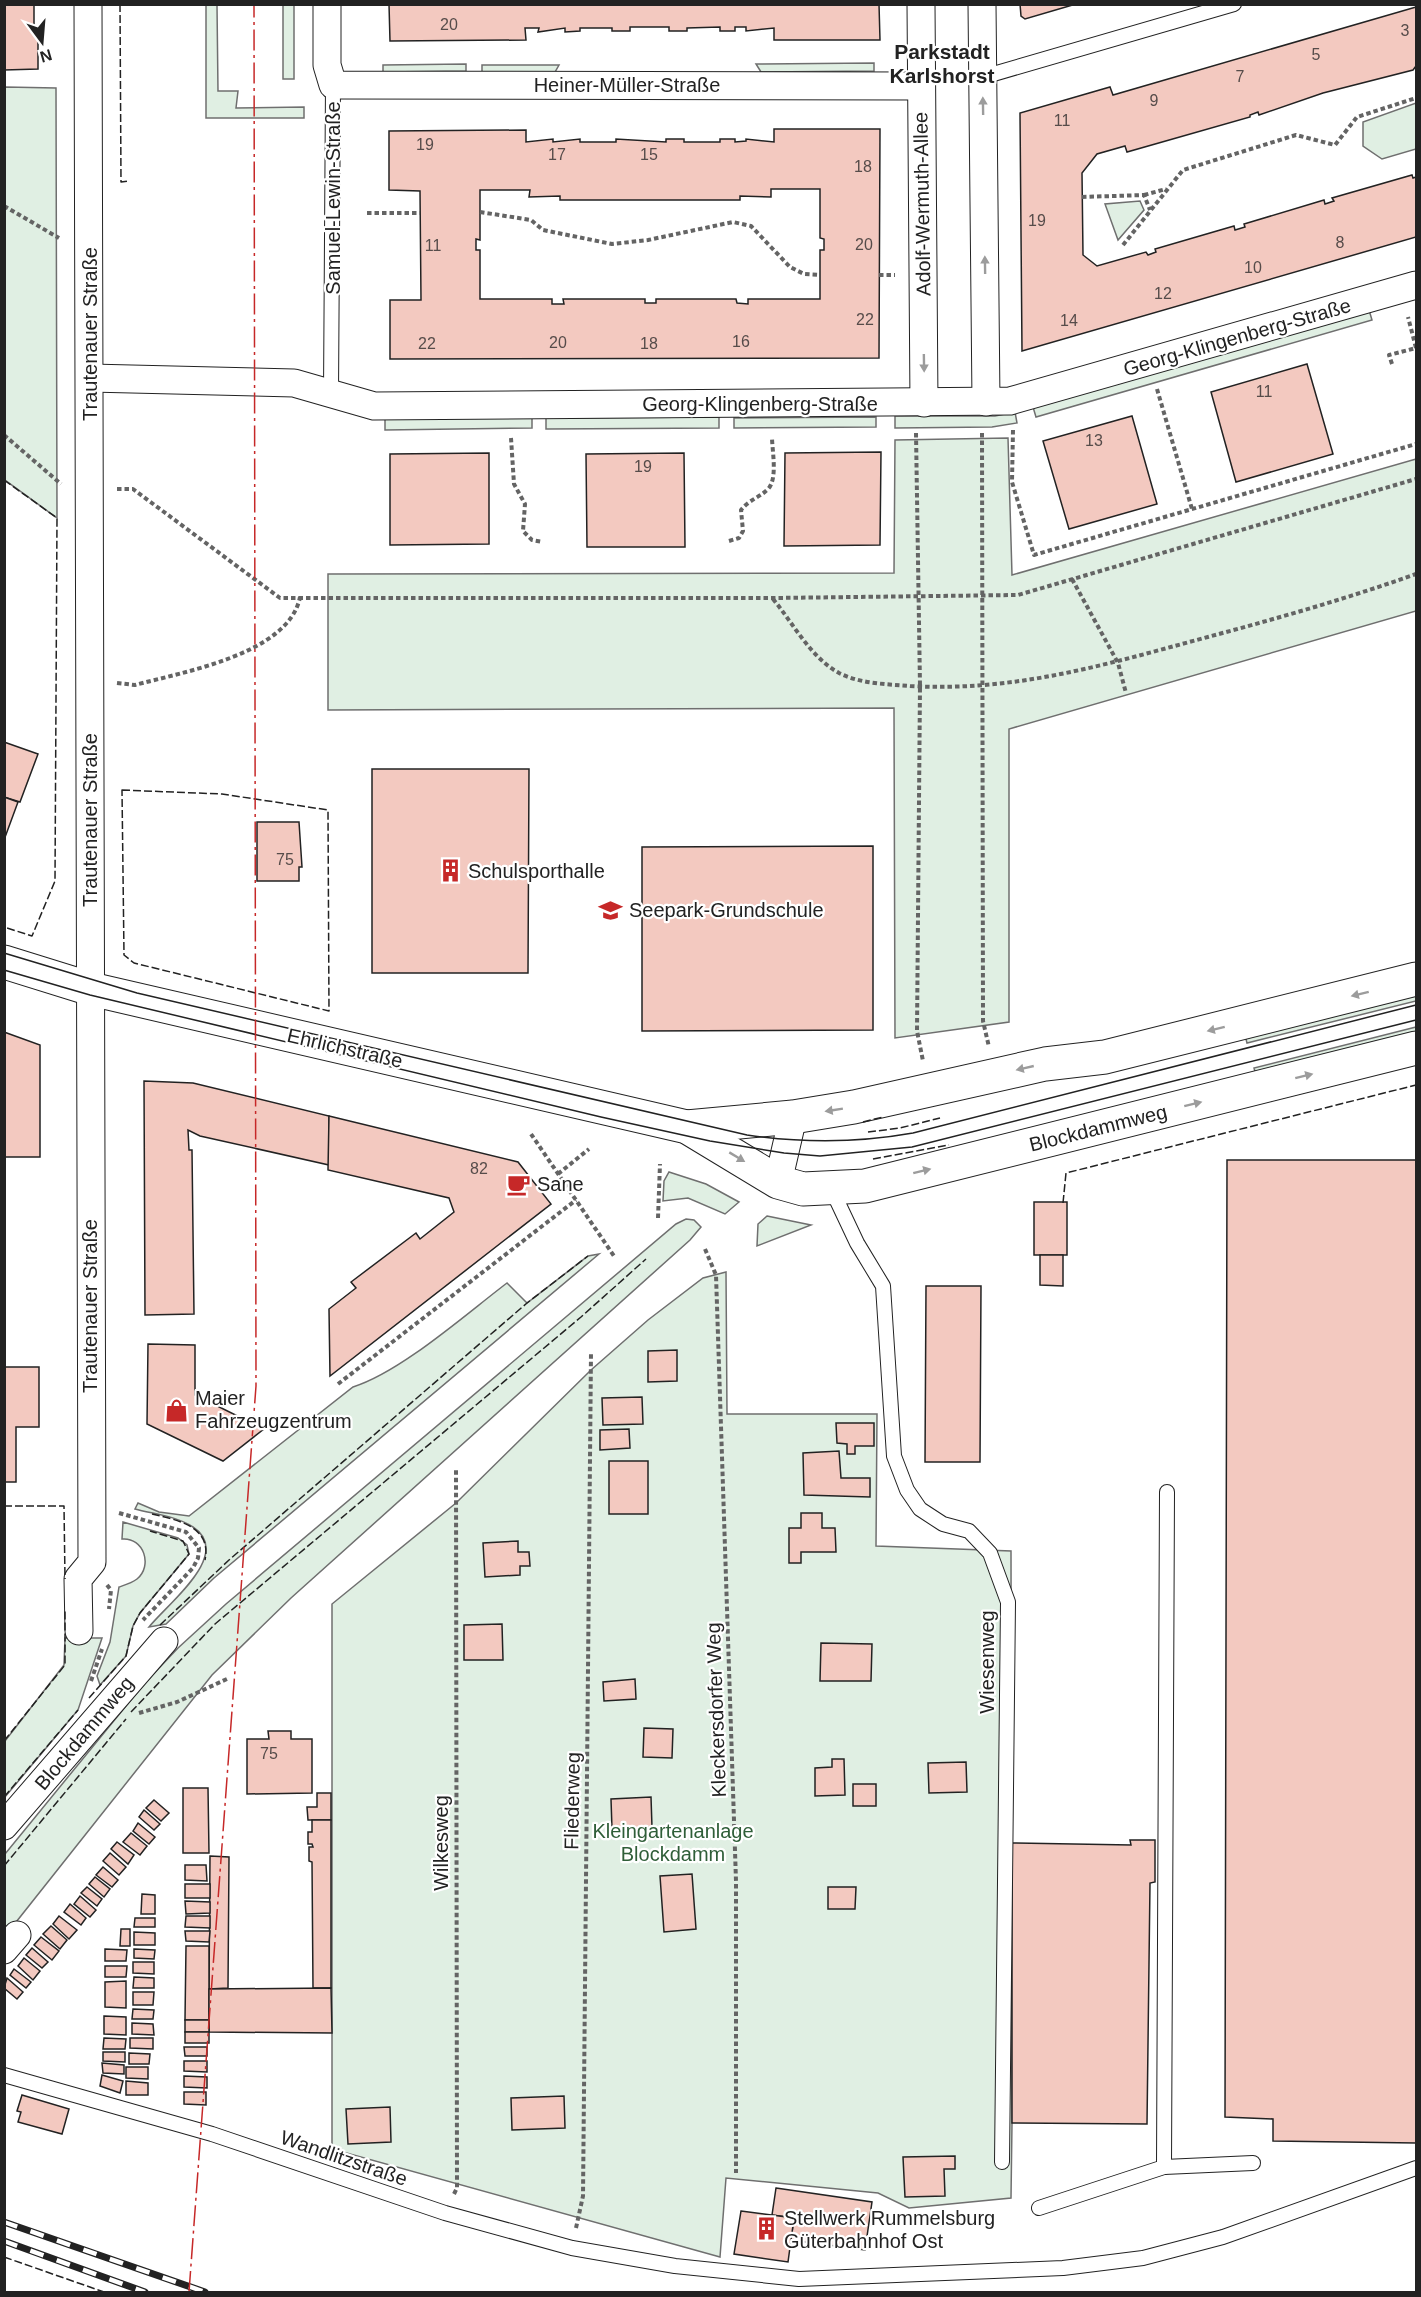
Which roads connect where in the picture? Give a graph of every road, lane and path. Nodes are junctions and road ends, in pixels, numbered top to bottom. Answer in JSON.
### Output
{"nodes":[{"id":1,"x":88,"y":4,"type":"edge"},
{"id":2,"x":327,"y":4,"type":"edge"},
{"id":3,"x":921,"y":4,"type":"edge"},
{"id":4,"x":982,"y":4,"type":"edge"},
{"id":5,"x":1234,"y":4,"type":"edge"},
{"id":6,"x":983,"y":77,"type":"junction"},
{"id":7,"x":333,"y":85,"type":"junction"},
{"id":8,"x":921,"y":86,"type":"junction"},
{"id":9,"x":1416,"y":98,"type":"edge"},
{"id":10,"x":1167,"y":189,"type":"junction"},
{"id":11,"x":1144,"y":195,"type":"junction"},
{"id":12,"x":1082,"y":197,"type":"dead end"},
{"id":13,"x":4,"y":206,"type":"edge"},
{"id":14,"x":1150,"y":210,"type":"junction"},
{"id":15,"x":480,"y":212,"type":"dead end"},
{"id":16,"x":367,"y":213,"type":"dead end"},
{"id":17,"x":420,"y":213,"type":"dead end"},
{"id":18,"x":59,"y":238,"type":"dead end"},
{"id":19,"x":1123,"y":245,"type":"dead end"},
{"id":20,"x":820,"y":275,"type":"dead end"},
{"id":21,"x":879,"y":275,"type":"dead end"},
{"id":22,"x":895,"y":275,"type":"dead end"},
{"id":23,"x":1416,"y":285,"type":"edge"},
{"id":24,"x":1408,"y":317,"type":"dead end"},
{"id":25,"x":1392,"y":364,"type":"dead end"},
{"id":26,"x":90,"y":378,"type":"junction"},
{"id":27,"x":1157,"y":388,"type":"dead end"},
{"id":28,"x":331,"y":393,"type":"junction"},
{"id":29,"x":986,"y":402,"type":"junction"},
{"id":30,"x":924,"y":403,"type":"junction"},
{"id":31,"x":1012,"y":430,"type":"dead end"},
{"id":32,"x":916,"y":433,"type":"dead end"},
{"id":33,"x":982,"y":433,"type":"dead end"},
{"id":34,"x":4,"y":435,"type":"edge"},
{"id":35,"x":772,"y":437,"type":"dead end"},
{"id":36,"x":511,"y":438,"type":"dead end"},
{"id":37,"x":1416,"y":444,"type":"edge"},
{"id":38,"x":1416,"y":479,"type":"edge"},
{"id":39,"x":69,"y":487,"type":"dead end"},
{"id":40,"x":111,"y":489,"type":"dead end"},
{"id":41,"x":1192,"y":509,"type":"junction"},
{"id":42,"x":729,"y":541,"type":"dead end"},
{"id":43,"x":543,"y":542,"type":"dead end"},
{"id":44,"x":1416,"y":574,"type":"edge"},
{"id":45,"x":1072,"y":579,"type":"junction"},
{"id":46,"x":982,"y":595,"type":"junction"},
{"id":47,"x":917,"y":596,"type":"junction"},
{"id":48,"x":300,"y":597,"type":"junction"},
{"id":49,"x":773,"y":598,"type":"junction"},
{"id":50,"x":1118,"y":663,"type":"junction"},
{"id":51,"x":113,"y":683,"type":"dead end"},
{"id":52,"x":920,"y":686,"type":"junction"},
{"id":53,"x":983,"y":686,"type":"junction"},
{"id":54,"x":1126,"y":693,"type":"dead end"},
{"id":55,"x":4,"y":962,"type":"edge"},
{"id":56,"x":1416,"y":980,"type":"edge"},
{"id":57,"x":91,"y":989,"type":"junction"},
{"id":58,"x":1416,"y":1048,"type":"edge"},
{"id":59,"x":990,"y":1052,"type":"dead end"},
{"id":60,"x":924,"y":1065,"type":"dead end"},
{"id":61,"x":793,"y":1117,"type":"junction"},
{"id":62,"x":687,"y":1127,"type":"junction"},
{"id":63,"x":531,"y":1134,"type":"dead end"},
{"id":64,"x":589,"y":1149,"type":"dead end"},
{"id":65,"x":660,"y":1164,"type":"dead end"},
{"id":66,"x":558,"y":1174,"type":"junction"},
{"id":67,"x":778,"y":1182,"type":"junction"},
{"id":68,"x":832,"y":1190,"type":"junction"},
{"id":69,"x":576,"y":1200,"type":"junction"},
{"id":70,"x":658,"y":1218,"type":"dead end"},
{"id":71,"x":705,"y":1249,"type":"dead end"},
{"id":72,"x":614,"y":1256,"type":"dead end"},
{"id":73,"x":591,"y":1353,"type":"dead end"},
{"id":74,"x":338,"y":1384,"type":"dead end"},
{"id":75,"x":456,"y":1470,"type":"dead end"},
{"id":76,"x":1167,"y":1492,"type":"dead end"},
{"id":77,"x":90,"y":1507,"type":"junction"},
{"id":78,"x":79,"y":1631,"type":"dead end"},
{"id":79,"x":106,"y":1639,"type":"dead end"},
{"id":80,"x":165,"y":1641,"type":"dead end"},
{"id":81,"x":145,"y":1661,"type":"junction"},
{"id":82,"x":227,"y":1679,"type":"dead end"},
{"id":83,"x":87,"y":1690,"type":"dead end"},
{"id":84,"x":129,"y":1717,"type":"dead end"},
{"id":85,"x":4,"y":1826,"type":"edge"},
{"id":86,"x":4,"y":2075,"type":"edge"},
{"id":87,"x":1002,"y":2162,"type":"dead end"},
{"id":88,"x":1253,"y":2163,"type":"dead end"},
{"id":89,"x":1164,"y":2167,"type":"junction"},
{"id":90,"x":1416,"y":2169,"type":"edge"},
{"id":91,"x":736,"y":2173,"type":"dead end"},
{"id":92,"x":1039,"y":2208,"type":"dead end"},
{"id":93,"x":445,"y":2213,"type":"junction"},
{"id":94,"x":572,"y":2248,"type":"junction"}],
"edges":[{"from":1,"to":26,"type":"street","name":"Trautenauer Straße"},
{"from":2,"to":7,"type":"street","name":"Samuel-Lewin-Straße"},
{"from":3,"to":8,"type":"street","name":"Adolf-Wermuth-Allee"},
{"from":4,"to":6,"type":"street"},
{"from":5,"to":6,"type":"lane"},
{"from":29,"to":6,"type":"street","one_way":true},
{"from":7,"to":8,"type":"street","name":"Heiner-Müller-Straße"},
{"from":7,"to":28,"type":"lane","name":"Samuel-Lewin-Straße"},
{"from":8,"to":30,"type":"street","name":"Adolf-Wermuth-Allee","one_way":true},
{"from":9,"to":10,"type":"path"},
{"from":10,"to":11,"type":"path"},
{"from":10,"to":14,"type":"path"},
{"from":11,"to":12,"type":"path"},
{"from":11,"to":14,"type":"path"},
{"from":13,"to":18,"type":"path"},
{"from":14,"to":19,"type":"path"},
{"from":15,"to":20,"type":"path"},
{"from":16,"to":17,"type":"path"},
{"from":21,"to":22,"type":"path"},
{"from":23,"to":29,"type":"street","name":"Georg-Klingenberg-Straße"},
{"from":24,"to":25,"type":"path"},
{"from":26,"to":28,"type":"street","name":"Georg-Klingenberg-Straße"},
{"from":26,"to":57,"type":"street","name":"Trautenauer Straße"},
{"from":27,"to":41,"type":"path"},
{"from":28,"to":30,"type":"street","name":"Georg-Klingenberg-Straße"},
{"from":29,"to":30,"type":"street","name":"Georg-Klingenberg-Straße"},
{"from":31,"to":41,"type":"path"},
{"from":32,"to":47,"type":"path"},
{"from":33,"to":46,"type":"path"},
{"from":34,"to":39,"type":"path"},
{"from":35,"to":42,"type":"path"},
{"from":36,"to":43,"type":"path"},
{"from":37,"to":41,"type":"path"},
{"from":38,"to":45,"type":"path"},
{"from":40,"to":48,"type":"path"},
{"from":44,"to":50,"type":"path"},
{"from":45,"to":46,"type":"path"},
{"from":45,"to":50,"type":"path"},
{"from":46,"to":47,"type":"path"},
{"from":46,"to":53,"type":"path"},
{"from":47,"to":49,"type":"path"},
{"from":47,"to":52,"type":"path"},
{"from":48,"to":49,"type":"path"},
{"from":48,"to":51,"type":"path"},
{"from":49,"to":52,"type":"path"},
{"from":50,"to":53,"type":"path"},
{"from":50,"to":54,"type":"path"},
{"from":52,"to":53,"type":"path"},
{"from":52,"to":60,"type":"path"},
{"from":53,"to":59,"type":"path"},
{"from":55,"to":57,"type":"street","name":"Ehrlichstraße"},
{"from":56,"to":61,"type":"street","one_way":true},
{"from":57,"to":62,"type":"street","name":"Ehrlichstraße"},
{"from":57,"to":77,"type":"street","name":"Trautenauer Straße"},
{"from":68,"to":58,"type":"street","name":"Blockdammweg","one_way":true},
{"from":61,"to":62,"type":"street"},
{"from":61,"to":67,"type":"street"},
{"from":62,"to":67,"type":"street","name":"Blockdammweg","one_way":true},
{"from":63,"to":66,"type":"path"},
{"from":64,"to":66,"type":"path"},
{"from":65,"to":70,"type":"path"},
{"from":66,"to":69,"type":"path"},
{"from":67,"to":68,"type":"street","name":"Blockdammweg"},
{"from":68,"to":87,"type":"lane","name":"Wiesenweg"},
{"from":69,"to":72,"type":"path"},
{"from":69,"to":74,"type":"path"},
{"from":71,"to":91,"type":"path","name":"Kleckersdorfer Weg"},
{"from":73,"to":94,"type":"path","name":"Fliederweg"},
{"from":75,"to":93,"type":"path","name":"Wilkesweg"},
{"from":76,"to":89,"type":"lane"},
{"from":77,"to":78,"type":"street","name":"Trautenauer Straße"},
{"from":77,"to":81,"type":"path"},
{"from":79,"to":83,"type":"path"},
{"from":80,"to":81,"type":"street","name":"Blockdammweg"},
{"from":81,"to":85,"type":"street","name":"Blockdammweg"},
{"from":82,"to":84,"type":"path"},
{"from":86,"to":93,"type":"lane","name":"Wandlitzstraße"},
{"from":88,"to":89,"type":"lane"},
{"from":89,"to":92,"type":"lane"},
{"from":90,"to":94,"type":"lane","name":"Wandlitzstraße"},
{"from":93,"to":94,"type":"lane","name":"Wandlitzstraße"}]}
